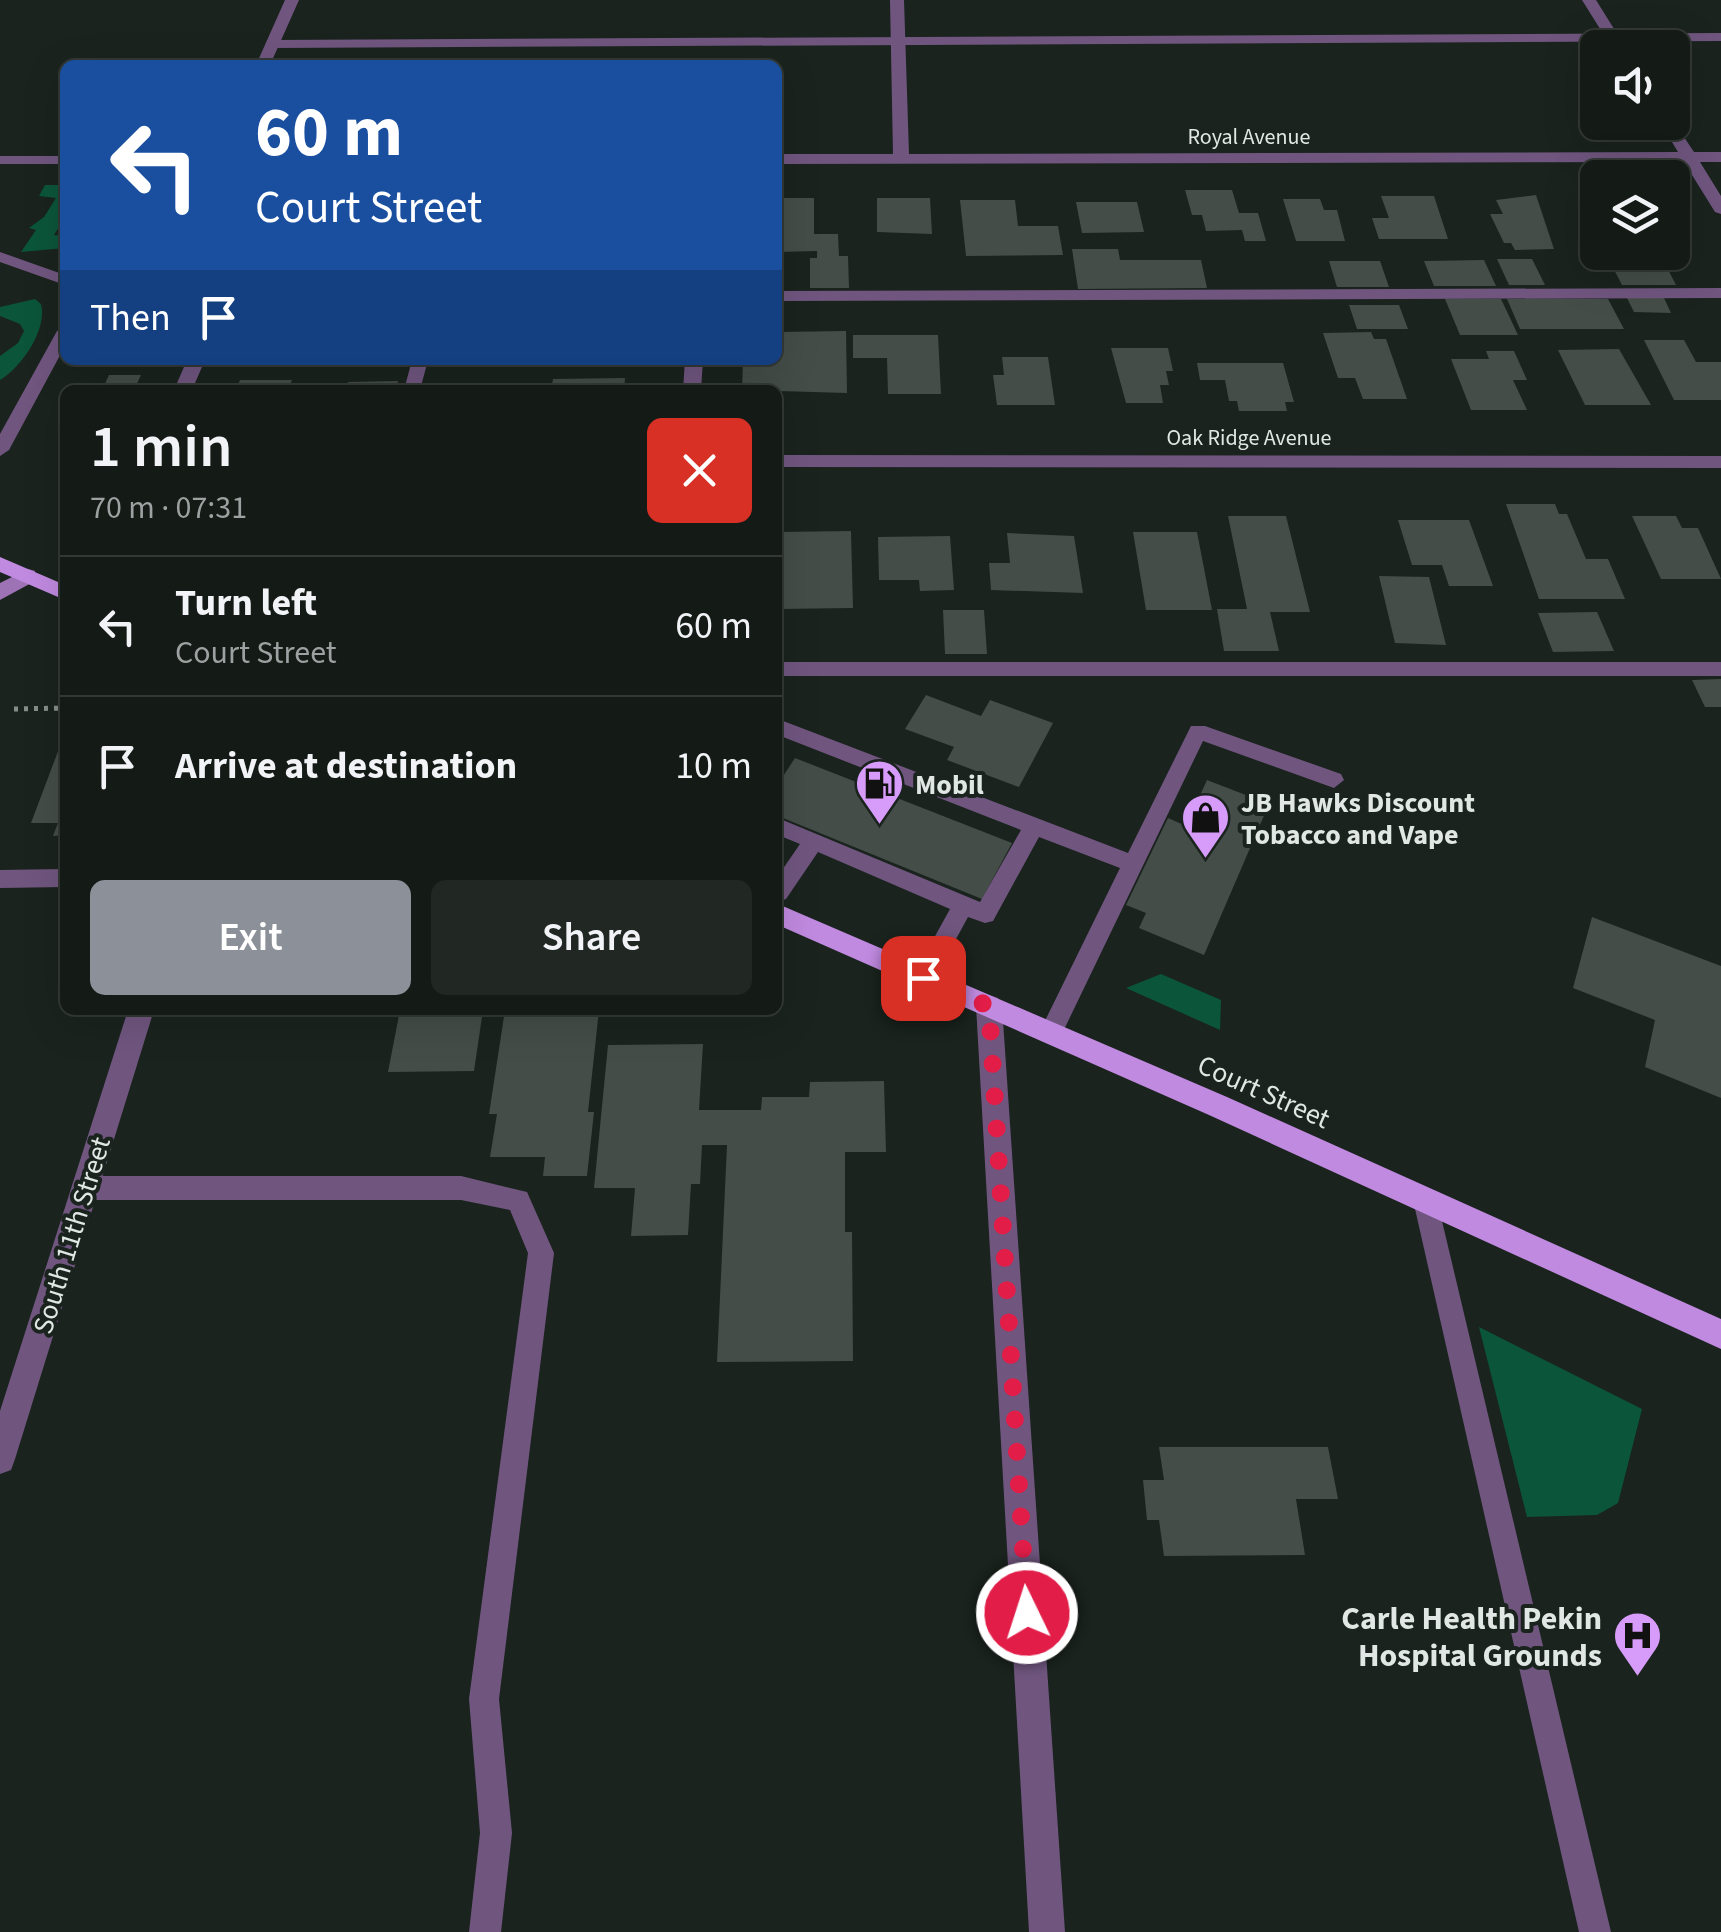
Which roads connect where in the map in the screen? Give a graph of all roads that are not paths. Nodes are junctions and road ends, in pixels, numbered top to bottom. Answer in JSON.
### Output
{"nodes":[{"id":1,"x":292,"y":0,"type":"edge"},
{"id":2,"x":896,"y":0,"type":"edge"},
{"id":3,"x":1589,"y":0,"type":"edge"},
{"id":4,"x":1608,"y":30,"type":"edge"},
{"id":5,"x":1721,"y":38,"type":"edge"},
{"id":6,"x":1690,"y":39,"type":"edge"},
{"id":7,"x":898,"y":40,"type":"junction"},
{"id":8,"x":1580,"y":43,"type":"edge"},
{"id":9,"x":272,"y":44,"type":"junction"},
{"id":10,"x":265,"y":60,"type":"edge"},
{"id":11,"x":1678,"y":140,"type":"edge"},
{"id":12,"x":1689,"y":157,"type":"junction"},
{"id":13,"x":1721,"y":157,"type":"edge"},
{"id":14,"x":782,"y":159,"type":"edge"},
{"id":15,"x":901,"y":159,"type":"junction"},
{"id":16,"x":0,"y":160,"type":"edge"},
{"id":17,"x":60,"y":160,"type":"edge"},
{"id":18,"x":1721,"y":209,"type":"edge"},
{"id":19,"x":0,"y":257,"type":"edge"},
{"id":20,"x":60,"y":278,"type":"edge"},
{"id":21,"x":1721,"y":293,"type":"edge"},
{"id":22,"x":782,"y":296,"type":"edge"},
{"id":23,"x":60,"y":340,"type":"edge"},
{"id":24,"x":3,"y":442,"type":"edge"},
{"id":25,"x":782,"y":461,"type":"edge"},
{"id":26,"x":1721,"y":462,"type":"edge"},
{"id":27,"x":0,"y":564,"type":"edge"},
{"id":28,"x":28,"y":576,"type":"junction"},
{"id":29,"x":60,"y":591,"type":"edge"},
{"id":30,"x":0,"y":593,"type":"edge"},
{"id":31,"x":782,"y":669,"type":"edge"},
{"id":32,"x":1721,"y":669,"type":"edge"},
{"id":33,"x":782,"y":732,"type":"edge"},
{"id":34,"x":1334,"y":780,"type":"dead end"},
{"id":35,"x":1034,"y":826,"type":"junction"},
{"id":36,"x":782,"y":828,"type":"edge"},
{"id":37,"x":813,"y":842,"type":"junction"},
{"id":38,"x":1134,"y":864,"type":"junction"},
{"id":39,"x":60,"y":878,"type":"edge"},
{"id":40,"x":0,"y":879,"type":"edge"},
{"id":41,"x":782,"y":887,"type":"edge"},
{"id":42,"x":963,"y":904,"type":"junction"},
{"id":43,"x":782,"y":916,"type":"edge"},
{"id":44,"x":923,"y":978,"type":"junction"},
{"id":45,"x":989,"y":1006,"type":"junction"},
{"id":46,"x":139,"y":1015,"type":"edge"},
{"id":47,"x":1052,"y":1033,"type":"junction"},
{"id":48,"x":85,"y":1188,"type":"junction"},
{"id":49,"x":1424,"y":1200,"type":"junction"},
{"id":50,"x":1721,"y":1334,"type":"edge"},
{"id":51,"x":0,"y":1460,"type":"edge"},
{"id":52,"x":485,"y":1932,"type":"edge"},
{"id":53,"x":1048,"y":1932,"type":"edge"},
{"id":54,"x":1595,"y":1932,"type":"edge"}],
"edges":[{"from":1,"to":9,"type":"street"},
{"from":2,"to":7,"type":"street"},
{"from":3,"to":4,"type":"street"},
{"from":5,"to":6,"type":"lane"},
{"from":7,"to":8,"type":"lane"},
{"from":7,"to":9,"type":"lane"},
{"from":7,"to":15,"type":"street"},
{"from":9,"to":10,"type":"street"},
{"from":11,"to":12,"type":"street"},
{"from":12,"to":13,"type":"street","name":"Royal Avenue"},
{"from":12,"to":15,"type":"street","name":"Royal Avenue"},
{"from":12,"to":18,"type":"street"},
{"from":14,"to":15,"type":"street","name":"Royal Avenue"},
{"from":16,"to":17,"type":"lane"},
{"from":19,"to":20,"type":"lane"},
{"from":21,"to":22,"type":"lane"},
{"from":23,"to":24,"type":"lane"},
{"from":25,"to":26,"type":"street","name":"Oak Ridge Avenue"},
{"from":27,"to":28,"type":"main road"},
{"from":28,"to":29,"type":"main road"},
{"from":28,"to":30,"type":"street"},
{"from":31,"to":32,"type":"lane"},
{"from":33,"to":35,"type":"lane"},
{"from":34,"to":38,"type":"lane"},
{"from":35,"to":38,"type":"lane"},
{"from":35,"to":42,"type":"lane"},
{"from":36,"to":37,"type":"lane"},
{"from":37,"to":41,"type":"lane"},
{"from":37,"to":42,"type":"lane"},
{"from":38,"to":47,"type":"lane"},
{"from":39,"to":40,"type":"lane"},
{"from":42,"to":44,"type":"lane"},
{"from":43,"to":44,"type":"main road","name":"Court Street"},
{"from":44,"to":45,"type":"main road","name":"Court Street"},
{"from":45,"to":47,"type":"main road","name":"Court Street"},
{"from":45,"to":53,"type":"street"},
{"from":46,"to":48,"type":"street","name":"South 11th Street"},
{"from":47,"to":49,"type":"main road","name":"Court Street"},
{"from":48,"to":51,"type":"street","name":"South 11th Street"},
{"from":48,"to":52,"type":"lane"},
{"from":49,"to":50,"type":"main road","name":"Court Street"},
{"from":49,"to":54,"type":"lane"}]}
